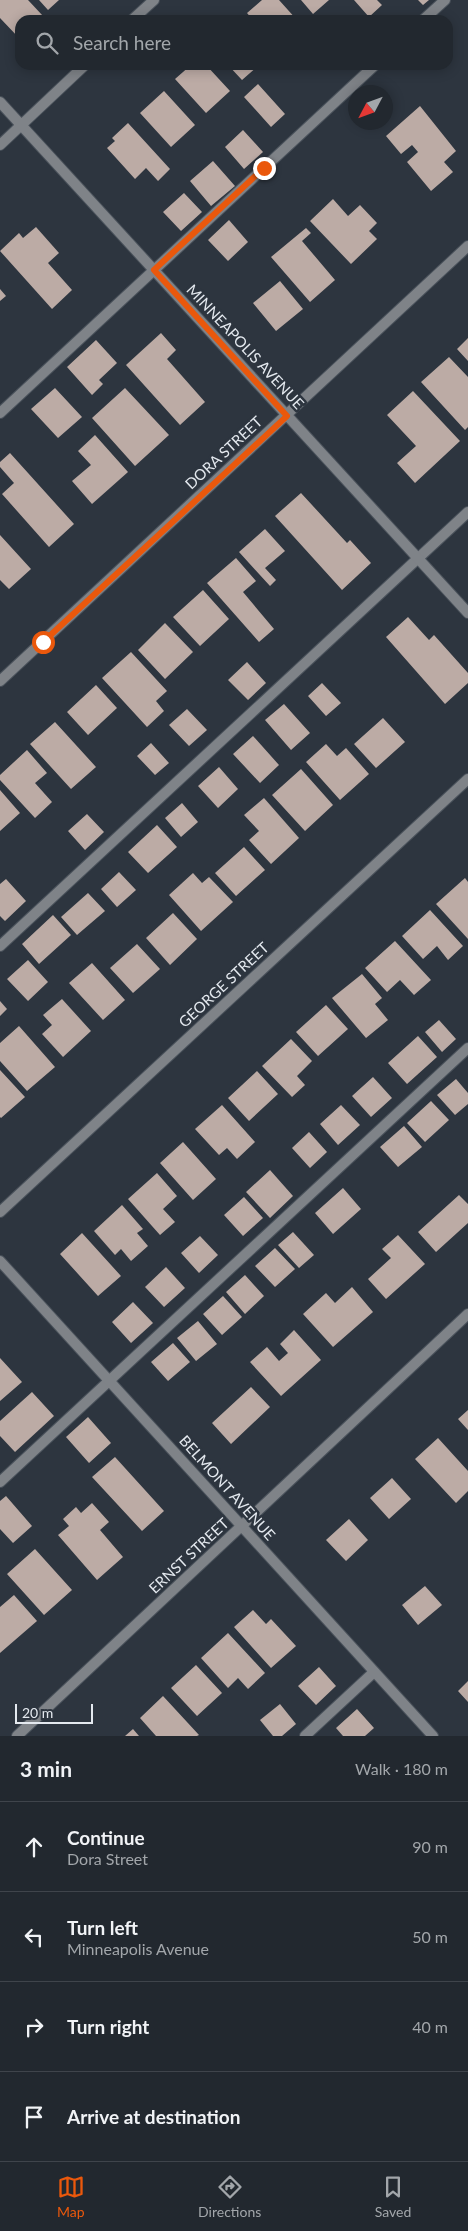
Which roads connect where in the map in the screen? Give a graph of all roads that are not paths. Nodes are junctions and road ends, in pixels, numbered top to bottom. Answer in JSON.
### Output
{"nodes":[{"id":1,"x":154,"y":0,"type":"edge"},
{"id":2,"x":445,"y":0,"type":"edge"},
{"id":3,"x":138,"y":15,"type":"edge"},
{"id":4,"x":428,"y":15,"type":"edge"},
{"id":5,"x":80,"y":70,"type":"edge"},
{"id":6,"x":370,"y":70,"type":"edge"},
{"id":7,"x":0,"y":102,"type":"edge"},
{"id":8,"x":21,"y":125,"type":"junction"},
{"id":9,"x":0,"y":145,"type":"edge"},
{"id":10,"x":468,"y":246,"type":"edge"},
{"id":11,"x":154,"y":270,"type":"junction"},
{"id":12,"x":0,"y":413,"type":"edge"},
{"id":13,"x":287,"y":416,"type":"junction"},
{"id":14,"x":468,"y":512,"type":"edge"},
{"id":15,"x":418,"y":558,"type":"junction"},
{"id":16,"x":468,"y":613,"type":"edge"},
{"id":17,"x":0,"y":681,"type":"edge"},
{"id":18,"x":468,"y":779,"type":"edge"},
{"id":19,"x":0,"y":946,"type":"edge"},
{"id":20,"x":468,"y":1048,"type":"edge"},
{"id":21,"x":0,"y":1212,"type":"edge"},
{"id":22,"x":0,"y":1261,"type":"edge"},
{"id":23,"x":468,"y":1314,"type":"edge"},
{"id":24,"x":109,"y":1381,"type":"junction"},
{"id":25,"x":0,"y":1482,"type":"edge"},
{"id":26,"x":242,"y":1527,"type":"junction"},
{"id":27,"x":374,"y":1672,"type":"junction"},
{"id":28,"x":16,"y":1736,"type":"edge"},
{"id":29,"x":305,"y":1736,"type":"edge"},
{"id":30,"x":432,"y":1736,"type":"edge"}],
"edges":[{"from":1,"to":3,"type":"street"},
{"from":2,"to":4,"type":"street"},
{"from":5,"to":8,"type":"street"},
{"from":6,"to":11,"type":"street"},
{"from":7,"to":8,"type":"street","name":"MINNEAPOLIS AVENUE"},
{"from":8,"to":9,"type":"street"},
{"from":8,"to":11,"type":"street","name":"MINNEAPOLIS AVENUE"},
{"from":10,"to":13,"type":"street","name":"DORA STREET"},
{"from":11,"to":12,"type":"street"},
{"from":11,"to":13,"type":"street","name":"MINNEAPOLIS AVENUE"},
{"from":13,"to":15,"type":"street","name":"MINNEAPOLIS AVENUE"},
{"from":13,"to":17,"type":"street","name":"DORA STREET"},
{"from":14,"to":15,"type":"street"},
{"from":15,"to":16,"type":"street","name":"MINNEAPOLIS AVENUE"},
{"from":15,"to":19,"type":"street"},
{"from":18,"to":21,"type":"street","name":"GEORGE STREET"},
{"from":20,"to":24,"type":"street"},
{"from":22,"to":24,"type":"street","name":"BELMONT AVENUE"},
{"from":23,"to":26,"type":"street","name":"ERNST STREET"},
{"from":24,"to":25,"type":"street"},
{"from":24,"to":26,"type":"street","name":"BELMONT AVENUE"},
{"from":26,"to":27,"type":"street","name":"BELMONT AVENUE"},
{"from":26,"to":28,"type":"street","name":"ERNST STREET"},
{"from":27,"to":29,"type":"street"},
{"from":27,"to":30,"type":"street","name":"BELMONT AVENUE"}]}
